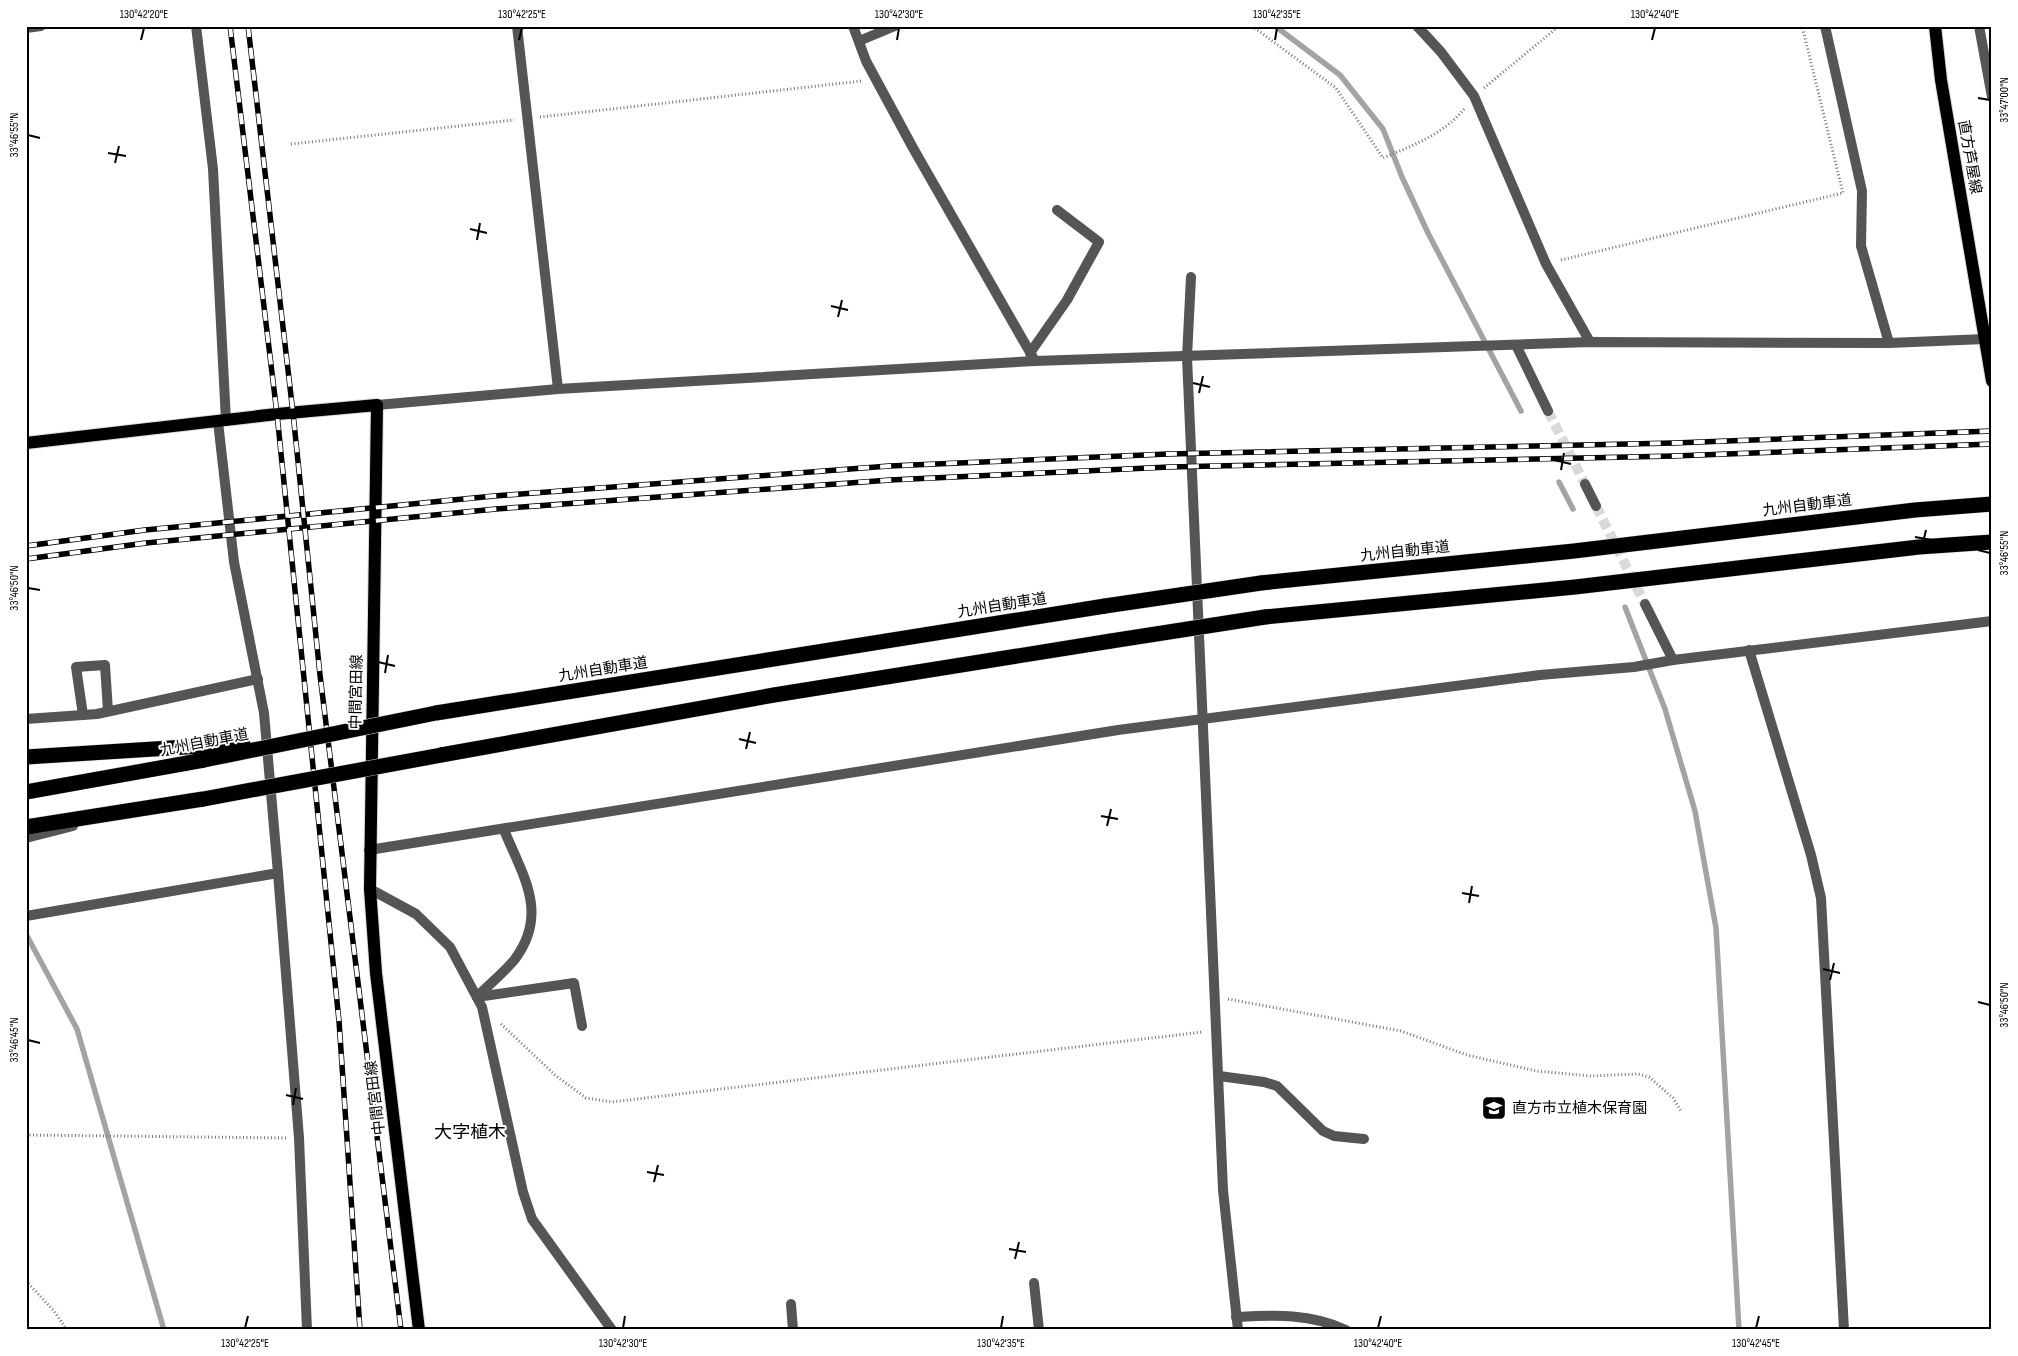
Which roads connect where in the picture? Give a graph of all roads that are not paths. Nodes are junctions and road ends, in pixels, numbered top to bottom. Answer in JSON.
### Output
{"nodes":[{"id":1,"x":42,"y":26,"type":"edge"},
{"id":2,"x":196,"y":26,"type":"edge"},
{"id":3,"x":516,"y":26,"type":"edge"},
{"id":4,"x":853,"y":26,"type":"edge"},
{"id":5,"x":895,"y":26,"type":"edge"},
{"id":6,"x":1417,"y":26,"type":"edge"},
{"id":7,"x":1825,"y":26,"type":"edge"},
{"id":8,"x":1935,"y":26,"type":"edge"},
{"id":9,"x":1979,"y":26,"type":"edge"},
{"id":10,"x":26,"y":28,"type":"edge"},
{"id":11,"x":859,"y":41,"type":"junction"},
{"id":12,"x":1992,"y":97,"type":"edge"},
{"id":13,"x":1057,"y":210,"type":"dead end"},
{"id":14,"x":1190,"y":277,"type":"dead end"},
{"id":15,"x":1985,"y":339,"type":"junction"},
{"id":16,"x":1590,"y":342,"type":"junction"},
{"id":17,"x":1889,"y":343,"type":"junction"},
{"id":18,"x":1511,"y":345,"type":"junction"},
{"id":19,"x":1032,"y":357,"type":"junction"},
{"id":20,"x":1187,"y":357,"type":"junction"},
{"id":21,"x":1992,"y":381,"type":"edge"},
{"id":22,"x":558,"y":389,"type":"junction"},
{"id":23,"x":377,"y":405,"type":"junction"},
{"id":24,"x":1548,"y":411,"type":"tunnel mouth"},
{"id":25,"x":222,"y":421,"type":"junction"},
{"id":26,"x":26,"y":443,"type":"edge"},
{"id":27,"x":1585,"y":484,"type":"tunnel mouth"},
{"id":28,"x":1992,"y":504,"type":"edge"},
{"id":29,"x":1596,"y":506,"type":"tunnel mouth"},
{"id":30,"x":1992,"y":542,"type":"edge"},
{"id":31,"x":1645,"y":604,"type":"tunnel mouth"},
{"id":32,"x":1992,"y":621,"type":"edge"},
{"id":33,"x":1749,"y":650,"type":"junction"},
{"id":34,"x":1673,"y":660,"type":"junction"},
{"id":35,"x":258,"y":679,"type":"junction"},
{"id":36,"x":108,"y":711,"type":"junction"},
{"id":37,"x":84,"y":715,"type":"junction"},
{"id":38,"x":1202,"y":718,"type":"junction"},
{"id":39,"x":26,"y":719,"type":"edge"},
{"id":40,"x":203,"y":753,"type":"junction"},
{"id":41,"x":27,"y":757,"type":"edge"},
{"id":42,"x":26,"y":792,"type":"edge"},
{"id":43,"x":129,"y":811,"type":"junction"},
{"id":44,"x":26,"y":828,"type":"edge"},
{"id":45,"x":504,"y":830,"type":"junction"},
{"id":46,"x":26,"y":838,"type":"edge"},
{"id":47,"x":369,"y":850,"type":"junction"},
{"id":48,"x":278,"y":873,"type":"junction"},
{"id":49,"x":370,"y":889,"type":"junction"},
{"id":50,"x":26,"y":916,"type":"edge"},
{"id":51,"x":477,"y":997,"type":"junction"},
{"id":52,"x":582,"y":1026,"type":"dead end"},
{"id":53,"x":1218,"y":1076,"type":"junction"},
{"id":54,"x":1364,"y":1139,"type":"dead end"},
{"id":55,"x":1034,"y":1283,"type":"dead end"},
{"id":56,"x":791,"y":1304,"type":"dead end"},
{"id":57,"x":1236,"y":1317,"type":"junction"},
{"id":58,"x":307,"y":1330,"type":"edge"},
{"id":59,"x":419,"y":1330,"type":"edge"},
{"id":60,"x":612,"y":1330,"type":"edge"},
{"id":61,"x":793,"y":1330,"type":"edge"},
{"id":62,"x":1039,"y":1330,"type":"edge"},
{"id":63,"x":1238,"y":1330,"type":"edge"},
{"id":64,"x":1346,"y":1330,"type":"edge"},
{"id":65,"x":1844,"y":1330,"type":"edge"}],
"edges":[{"from":1,"to":10,"type":"street"},
{"from":2,"to":25,"type":"street"},
{"from":3,"to":22,"type":"street"},
{"from":4,"to":11,"type":"street"},
{"from":5,"to":11,"type":"street"},
{"from":6,"to":16,"type":"street"},
{"from":7,"to":17,"type":"street"},
{"from":8,"to":15,"type":"main road","name":"直方芦屋線"},
{"from":9,"to":12,"type":"street"},
{"from":11,"to":19,"type":"street"},
{"from":13,"to":19,"type":"street"},
{"from":14,"to":20,"type":"street"},
{"from":15,"to":17,"type":"street"},
{"from":15,"to":21,"type":"main road","name":"直方芦屋線"},
{"from":16,"to":17,"type":"street"},
{"from":16,"to":18,"type":"street"},
{"from":18,"to":20,"type":"street"},
{"from":18,"to":24,"type":"street"},
{"from":19,"to":20,"type":"street"},
{"from":19,"to":22,"type":"street"},
{"from":20,"to":38,"type":"street"},
{"from":22,"to":23,"type":"street"},
{"from":23,"to":25,"type":"main road"},
{"from":23,"to":47,"type":"main road","name":"中間宮田線"},
{"from":25,"to":26,"type":"main road"},
{"from":25,"to":35,"type":"street"},
{"from":27,"to":29,"type":"street"},
{"from":28,"to":40,"type":"highway","name":"九州自動車道","bridge":true},
{"from":30,"to":43,"type":"highway","bridge":true},
{"from":31,"to":34,"type":"street"},
{"from":32,"to":33,"type":"street"},
{"from":33,"to":34,"type":"street"},
{"from":33,"to":65,"type":"street"},
{"from":34,"to":38,"type":"street"},
{"from":35,"to":36,"type":"street"},
{"from":35,"to":48,"type":"street"},
{"from":36,"to":37,"type":"street"},
{"from":36,"to":37,"type":"street"},
{"from":37,"to":39,"type":"street"},
{"from":38,"to":45,"type":"street"},
{"from":38,"to":53,"type":"street"},
{"from":40,"to":41,"type":"highway"},
{"from":40,"to":42,"type":"highway","name":"九州自動車道"},
{"from":43,"to":44,"type":"highway"},
{"from":43,"to":46,"type":"street"},
{"from":45,"to":47,"type":"street"},
{"from":45,"to":51,"type":"street"},
{"from":47,"to":49,"type":"main road","name":"中間宮田線"},
{"from":48,"to":50,"type":"street"},
{"from":48,"to":58,"type":"street"},
{"from":49,"to":51,"type":"street"},
{"from":49,"to":59,"type":"main road","name":"中間宮田線"},
{"from":51,"to":52,"type":"street"},
{"from":51,"to":60,"type":"street"},
{"from":53,"to":54,"type":"street"},
{"from":53,"to":57,"type":"street"},
{"from":55,"to":62,"type":"street"},
{"from":56,"to":61,"type":"street"},
{"from":57,"to":63,"type":"street"},
{"from":57,"to":64,"type":"street"}]}
